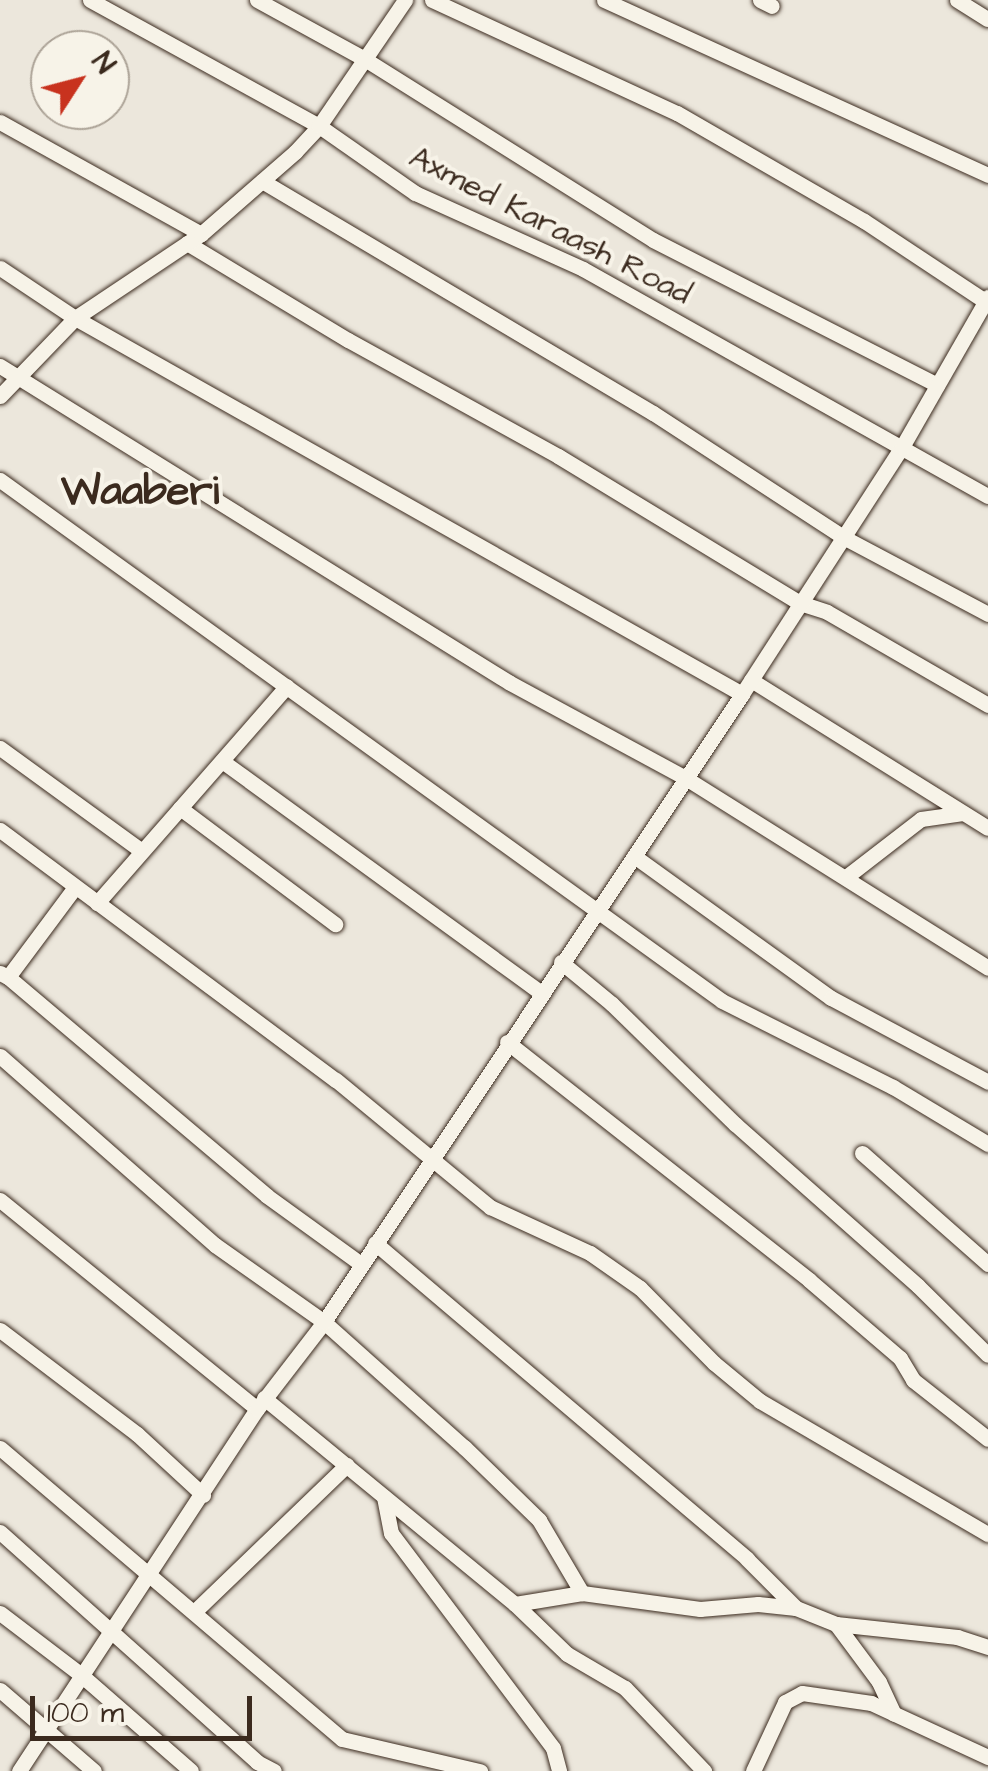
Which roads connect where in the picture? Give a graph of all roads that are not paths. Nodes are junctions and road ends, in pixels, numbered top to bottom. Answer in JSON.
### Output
{"nodes":[{"id":1,"x":90,"y":0,"type":"edge"},
{"id":2,"x":257,"y":0,"type":"edge"},
{"id":3,"x":405,"y":0,"type":"edge"},
{"id":4,"x":432,"y":0,"type":"edge"},
{"id":5,"x":604,"y":0,"type":"edge"},
{"id":6,"x":957,"y":0,"type":"edge"},
{"id":7,"x":988,"y":19,"type":"edge"},
{"id":8,"x":363,"y":58,"type":"junction"},
{"id":9,"x":0,"y":122,"type":"edge"},
{"id":10,"x":319,"y":126,"type":"junction"},
{"id":11,"x":988,"y":175,"type":"edge"},
{"id":12,"x":262,"y":181,"type":"junction"},
{"id":13,"x":194,"y":238,"type":"junction"},
{"id":14,"x":0,"y":268,"type":"edge"},
{"id":15,"x":987,"y":300,"type":"edge"},
{"id":16,"x":75,"y":318,"type":"junction"},
{"id":17,"x":0,"y":366,"type":"edge"},
{"id":18,"x":19,"y":376,"type":"junction"},
{"id":19,"x":937,"y":385,"type":"junction"},
{"id":20,"x":0,"y":396,"type":"edge"},
{"id":21,"x":902,"y":447,"type":"junction"},
{"id":22,"x":0,"y":480,"type":"edge"},
{"id":23,"x":988,"y":496,"type":"edge"},
{"id":24,"x":843,"y":537,"type":"junction"},
{"id":25,"x":800,"y":604,"type":"junction"},
{"id":26,"x":988,"y":614,"type":"edge"},
{"id":27,"x":287,"y":686,"type":"junction"},
{"id":28,"x":746,"y":687,"type":"junction"},
{"id":29,"x":988,"y":705,"type":"edge"},
{"id":30,"x":0,"y":748,"type":"edge"},
{"id":31,"x":222,"y":760,"type":"junction"},
{"id":32,"x":684,"y":777,"type":"junction"},
{"id":33,"x":180,"y":808,"type":"junction"},
{"id":34,"x":963,"y":813,"type":"junction"},
{"id":35,"x":988,"y":828,"type":"edge"},
{"id":36,"x":0,"y":830,"type":"edge"},
{"id":37,"x":142,"y":851,"type":"junction"},
{"id":38,"x":634,"y":856,"type":"junction"},
{"id":39,"x":846,"y":877,"type":"junction"},
{"id":40,"x":76,"y":886,"type":"junction"},
{"id":41,"x":97,"y":903,"type":"junction"},
{"id":42,"x":595,"y":911,"type":"junction"},
{"id":43,"x":336,"y":924,"type":"dead end"},
{"id":44,"x":562,"y":962,"type":"junction"},
{"id":45,"x":988,"y":968,"type":"edge"},
{"id":46,"x":4,"y":975,"type":"edge"},
{"id":47,"x":541,"y":993,"type":"junction"},
{"id":48,"x":507,"y":1042,"type":"junction"},
{"id":49,"x":0,"y":1056,"type":"edge"},
{"id":50,"x":988,"y":1082,"type":"edge"},
{"id":51,"x":988,"y":1144,"type":"edge"},
{"id":52,"x":862,"y":1153,"type":"dead end"},
{"id":53,"x":431,"y":1156,"type":"junction"},
{"id":54,"x":0,"y":1200,"type":"edge"},
{"id":55,"x":375,"y":1243,"type":"junction"},
{"id":56,"x":362,"y":1264,"type":"junction"},
{"id":57,"x":988,"y":1264,"type":"edge"},
{"id":58,"x":324,"y":1322,"type":"junction"},
{"id":59,"x":0,"y":1330,"type":"edge"},
{"id":60,"x":988,"y":1355,"type":"edge"},
{"id":61,"x":260,"y":1403,"type":"junction"},
{"id":62,"x":988,"y":1439,"type":"edge"},
{"id":63,"x":0,"y":1448,"type":"edge"},
{"id":64,"x":347,"y":1464,"type":"junction"},
{"id":65,"x":203,"y":1495,"type":"junction"},
{"id":66,"x":384,"y":1497,"type":"junction"},
{"id":67,"x":0,"y":1532,"type":"edge"},
{"id":68,"x":988,"y":1534,"type":"edge"},
{"id":69,"x":146,"y":1574,"type":"junction"},
{"id":70,"x":582,"y":1593,"type":"junction"},
{"id":71,"x":515,"y":1604,"type":"junction"},
{"id":72,"x":796,"y":1608,"type":"junction"},
{"id":73,"x":194,"y":1612,"type":"junction"},
{"id":74,"x":0,"y":1613,"type":"edge"},
{"id":75,"x":836,"y":1624,"type":"junction"},
{"id":76,"x":109,"y":1630,"type":"junction"},
{"id":77,"x":988,"y":1646,"type":"edge"},
{"id":78,"x":80,"y":1674,"type":"junction"},
{"id":79,"x":0,"y":1690,"type":"edge"},
{"id":80,"x":894,"y":1714,"type":"junction"},
{"id":81,"x":46,"y":1730,"type":"junction"},
{"id":82,"x":988,"y":1757,"type":"edge"},
{"id":83,"x":19,"y":1771,"type":"edge"},
{"id":84,"x":94,"y":1771,"type":"edge"},
{"id":85,"x":190,"y":1771,"type":"edge"},
{"id":86,"x":274,"y":1771,"type":"edge"},
{"id":87,"x":480,"y":1771,"type":"edge"},
{"id":88,"x":559,"y":1771,"type":"edge"},
{"id":89,"x":704,"y":1771,"type":"edge"},
{"id":90,"x":754,"y":1771,"type":"edge"}],
"edges":[{"from":1,"to":10,"type":"street","name":"Axmed Karaash Road"},
{"from":2,"to":8,"type":"street"},
{"from":3,"to":8,"type":"street"},
{"from":4,"to":15,"type":"street"},
{"from":5,"to":11,"type":"street"},
{"from":6,"to":7,"type":"street"},
{"from":8,"to":10,"type":"street"},
{"from":8,"to":19,"type":"street"},
{"from":9,"to":13,"type":"street"},
{"from":10,"to":12,"type":"street"},
{"from":10,"to":21,"type":"street","name":"Axmed Karaash Road"},
{"from":12,"to":13,"type":"street"},
{"from":12,"to":24,"type":"street"},
{"from":13,"to":16,"type":"street"},
{"from":13,"to":25,"type":"street"},
{"from":14,"to":16,"type":"street"},
{"from":15,"to":19,"type":"street"},
{"from":16,"to":18,"type":"street"},
{"from":16,"to":28,"type":"street"},
{"from":17,"to":18,"type":"street"},
{"from":18,"to":20,"type":"street"},
{"from":18,"to":32,"type":"street"},
{"from":19,"to":21,"type":"street"},
{"from":21,"to":23,"type":"street","name":"Axmed Karaash Road"},
{"from":21,"to":24,"type":"street"},
{"from":22,"to":27,"type":"street"},
{"from":24,"to":25,"type":"street"},
{"from":24,"to":26,"type":"street"},
{"from":25,"to":28,"type":"street"},
{"from":25,"to":29,"type":"street"},
{"from":27,"to":31,"type":"street"},
{"from":27,"to":42,"type":"street"},
{"from":28,"to":32,"type":"street"},
{"from":28,"to":34,"type":"street"},
{"from":30,"to":37,"type":"street"},
{"from":31,"to":33,"type":"street"},
{"from":31,"to":47,"type":"street"},
{"from":32,"to":38,"type":"street"},
{"from":32,"to":39,"type":"street"},
{"from":33,"to":37,"type":"street"},
{"from":33,"to":43,"type":"street"},
{"from":34,"to":35,"type":"street"},
{"from":34,"to":39,"type":"street"},
{"from":36,"to":40,"type":"street"},
{"from":37,"to":41,"type":"street"},
{"from":38,"to":42,"type":"street"},
{"from":38,"to":50,"type":"street"},
{"from":39,"to":45,"type":"street"},
{"from":40,"to":41,"type":"street"},
{"from":40,"to":46,"type":"street"},
{"from":41,"to":53,"type":"street"},
{"from":42,"to":44,"type":"street"},
{"from":42,"to":51,"type":"street"},
{"from":44,"to":47,"type":"street"},
{"from":44,"to":60,"type":"street"},
{"from":46,"to":56,"type":"street"},
{"from":47,"to":48,"type":"street"},
{"from":48,"to":53,"type":"street"},
{"from":48,"to":62,"type":"street"},
{"from":49,"to":58,"type":"street"},
{"from":52,"to":57,"type":"street"},
{"from":53,"to":55,"type":"street"},
{"from":53,"to":68,"type":"street"},
{"from":54,"to":61,"type":"street"},
{"from":55,"to":56,"type":"street"},
{"from":55,"to":72,"type":"street"},
{"from":56,"to":58,"type":"street"},
{"from":58,"to":61,"type":"street"},
{"from":58,"to":70,"type":"street"},
{"from":59,"to":65,"type":"street"},
{"from":61,"to":64,"type":"street"},
{"from":61,"to":65,"type":"street"},
{"from":63,"to":69,"type":"street"},
{"from":64,"to":66,"type":"street"},
{"from":64,"to":73,"type":"street"},
{"from":65,"to":69,"type":"street"},
{"from":66,"to":71,"type":"street"},
{"from":66,"to":88,"type":"street"},
{"from":67,"to":76,"type":"street"},
{"from":69,"to":73,"type":"street"},
{"from":69,"to":76,"type":"street"},
{"from":70,"to":71,"type":"street"},
{"from":70,"to":72,"type":"street"},
{"from":71,"to":89,"type":"street"},
{"from":72,"to":75,"type":"street"},
{"from":73,"to":87,"type":"street"},
{"from":74,"to":78,"type":"street"},
{"from":75,"to":77,"type":"street"},
{"from":75,"to":80,"type":"street"},
{"from":76,"to":78,"type":"street"},
{"from":76,"to":86,"type":"street"},
{"from":78,"to":81,"type":"street"},
{"from":78,"to":85,"type":"street"},
{"from":79,"to":81,"type":"street"},
{"from":80,"to":82,"type":"street"},
{"from":80,"to":90,"type":"street"},
{"from":81,"to":83,"type":"street"},
{"from":81,"to":84,"type":"street"}]}
